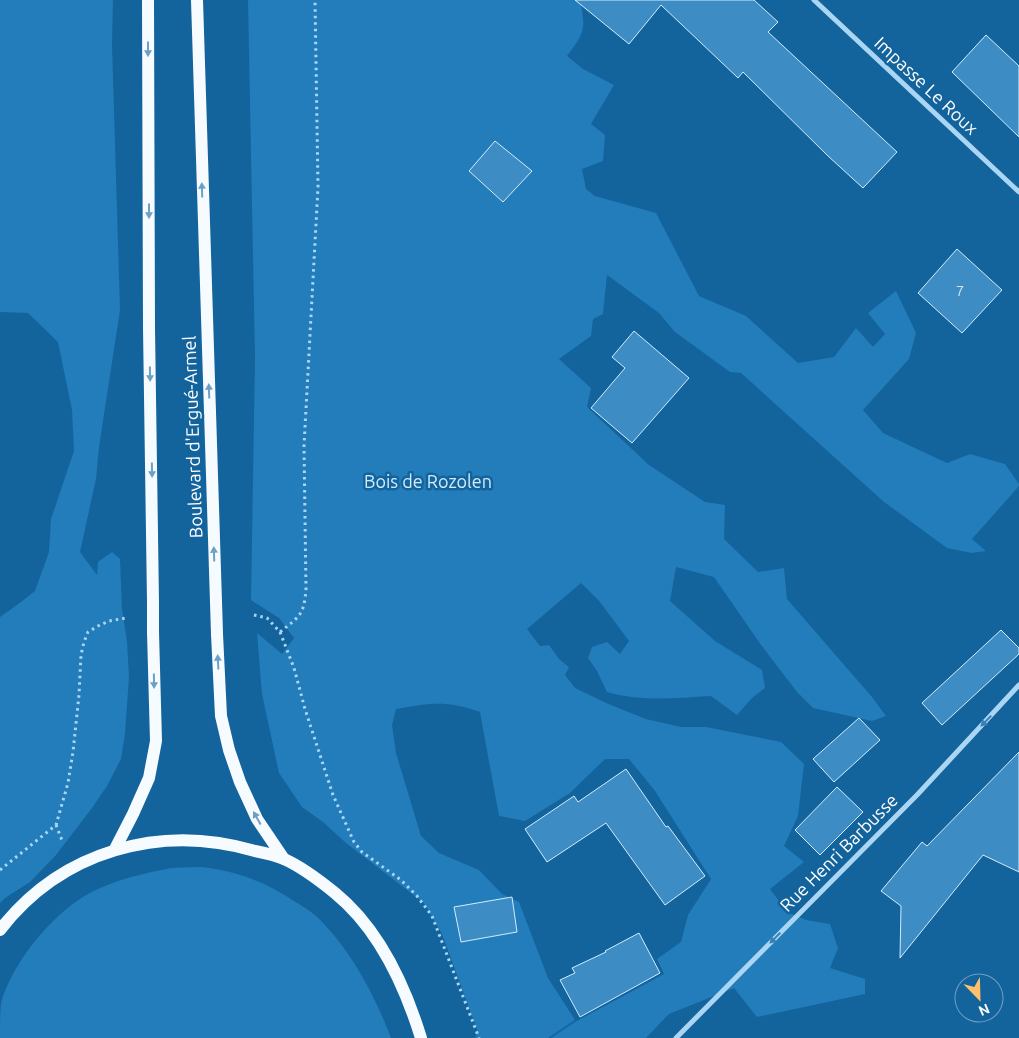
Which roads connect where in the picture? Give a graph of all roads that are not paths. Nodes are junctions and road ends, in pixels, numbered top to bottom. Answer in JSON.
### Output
{"nodes":[{"id":1,"x":148,"y":0,"type":"edge"},
{"id":2,"x":197,"y":0,"type":"edge"},
{"id":3,"x":814,"y":0,"type":"edge"},
{"id":4,"x":1019,"y":192,"type":"edge"},
{"id":5,"x":1019,"y":685,"type":"edge"},
{"id":6,"x":115,"y":849,"type":"junction"},
{"id":7,"x":284,"y":859,"type":"junction"},
{"id":8,"x":0,"y":930,"type":"edge"},
{"id":9,"x":421,"y":1038,"type":"edge"},
{"id":10,"x":676,"y":1038,"type":"edge"}],
"edges":[{"from":1,"to":6,"type":"main road","one_way":true,"bridge":true},
{"from":7,"to":2,"type":"main road","name":"Boulevard d'Ergué-Armel","one_way":true,"bridge":true},
{"from":3,"to":4,"type":"street","name":"Impasse Le Roux"},
{"from":5,"to":10,"type":"street","name":"Rue Henri Barbusse","one_way":true},
{"from":6,"to":7,"type":"main road"},
{"from":6,"to":8,"type":"main road"},
{"from":7,"to":9,"type":"main road"}]}
